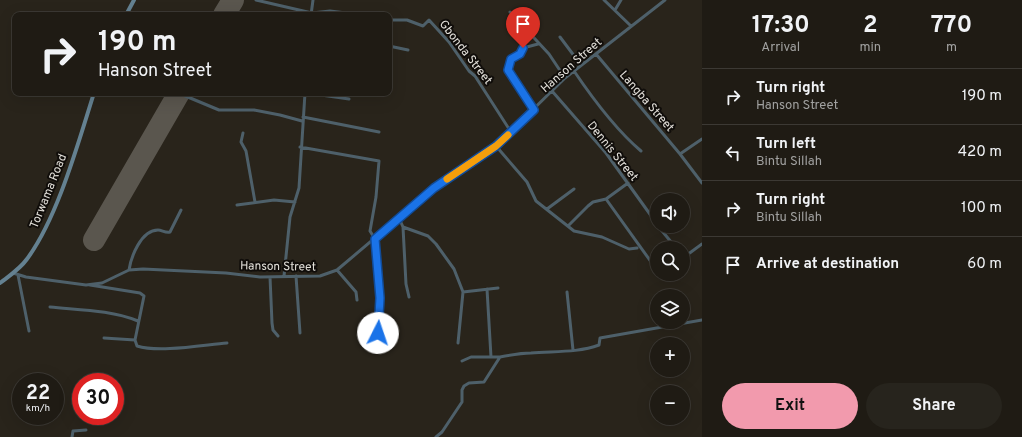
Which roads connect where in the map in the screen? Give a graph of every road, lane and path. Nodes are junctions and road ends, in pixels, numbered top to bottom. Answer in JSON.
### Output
{"nodes":[{"id":1,"x":134,"y":0,"type":"edge"},
{"id":2,"x":256,"y":0,"type":"edge"},
{"id":3,"x":313,"y":0,"type":"edge"},
{"id":4,"x":604,"y":0,"type":"edge"},
{"id":5,"x":621,"y":0,"type":"edge"},
{"id":6,"x":666,"y":0,"type":"edge"},
{"id":7,"x":615,"y":10,"type":"junction"},
{"id":8,"x":128,"y":12,"type":"edge"},
{"id":9,"x":304,"y":12,"type":"edge"},
{"id":10,"x":312,"y":12,"type":"edge"},
{"id":11,"x":324,"y":12,"type":"edge"},
{"id":12,"x":338,"y":12,"type":"edge"},
{"id":13,"x":510,"y":12,"type":"dead end"},
{"id":14,"x":392,"y":20,"type":"edge"},
{"id":15,"x":630,"y":26,"type":"junction"},
{"id":16,"x":560,"y":37,"type":"dead end"},
{"id":17,"x":538,"y":44,"type":"junction"},
{"id":18,"x":392,"y":47,"type":"edge"},
{"id":19,"x":408,"y":50,"type":"dead end"},
{"id":20,"x":596,"y":54,"type":"junction"},
{"id":21,"x":580,"y":65,"type":"junction"},
{"id":22,"x":574,"y":71,"type":"junction"},
{"id":23,"x":565,"y":78,"type":"junction"},
{"id":24,"x":552,"y":91,"type":"junction"},
{"id":25,"x":93,"y":96,"type":"edge"},
{"id":26,"x":185,"y":96,"type":"edge"},
{"id":27,"x":306,"y":96,"type":"edge"},
{"id":28,"x":328,"y":96,"type":"edge"},
{"id":29,"x":349,"y":99,"type":"dead end"},
{"id":30,"x":534,"y":110,"type":"junction"},
{"id":31,"x":302,"y":119,"type":"junction"},
{"id":32,"x":379,"y":132,"type":"dead end"},
{"id":33,"x":512,"y":132,"type":"junction"},
{"id":34,"x":243,"y":133,"type":"dead end"},
{"id":35,"x":702,"y":138,"type":"edge"},
{"id":36,"x":496,"y":146,"type":"junction"},
{"id":37,"x":300,"y":147,"type":"junction"},
{"id":38,"x":640,"y":151,"type":"dead end"},
{"id":39,"x":680,"y":154,"type":"junction"},
{"id":40,"x":628,"y":183,"type":"junction"},
{"id":41,"x":702,"y":183,"type":"edge"},
{"id":42,"x":574,"y":189,"type":"dead end"},
{"id":43,"x":606,"y":199,"type":"junction"},
{"id":44,"x":255,"y":202,"type":"junction"},
{"id":45,"x":295,"y":202,"type":"junction"},
{"id":46,"x":237,"y":205,"type":"dead end"},
{"id":47,"x":547,"y":209,"type":"junction"},
{"id":48,"x":181,"y":210,"type":"dead end"},
{"id":49,"x":650,"y":214,"type":"edge"},
{"id":50,"x":399,"y":218,"type":"junction"},
{"id":51,"x":568,"y":226,"type":"junction"},
{"id":52,"x":403,"y":227,"type":"junction"},
{"id":53,"x":664,"y":233,"type":"edge"},
{"id":54,"x":375,"y":239,"type":"junction"},
{"id":55,"x":671,"y":241,"type":"edge"},
{"id":56,"x":702,"y":244,"type":"edge"},
{"id":57,"x":637,"y":248,"type":"dead end"},
{"id":58,"x":690,"y":252,"type":"edge"},
{"id":59,"x":650,"y":260,"type":"edge"},
{"id":60,"x":129,"y":270,"type":"junction"},
{"id":61,"x":337,"y":270,"type":"junction"},
{"id":62,"x":12,"y":273,"type":"junction"},
{"id":63,"x":18,"y":275,"type":"junction"},
{"id":64,"x":284,"y":276,"type":"junction"},
{"id":65,"x":296,"y":276,"type":"junction"},
{"id":66,"x":270,"y":277,"type":"junction"},
{"id":67,"x":0,"y":283,"type":"edge"},
{"id":68,"x":86,"y":285,"type":"junction"},
{"id":69,"x":498,"y":288,"type":"dead end"},
{"id":70,"x":486,"y":289,"type":"junction"},
{"id":71,"x":463,"y":292,"type":"junction"},
{"id":72,"x":567,"y":292,"type":"dead end"},
{"id":73,"x":409,"y":297,"type":"dead end"},
{"id":74,"x":357,"y":300,"type":"dead end"},
{"id":75,"x":50,"y":307,"type":"dead end"},
{"id":76,"x":702,"y":320,"type":"edge"},
{"id":77,"x":138,"y":321,"type":"junction"},
{"id":78,"x":29,"y":331,"type":"dead end"},
{"id":79,"x":300,"y":333,"type":"dead end"},
{"id":80,"x":378,"y":333,"type":"dead end"},
{"id":81,"x":278,"y":336,"type":"dead end"},
{"id":82,"x":104,"y":338,"type":"dead end"},
{"id":83,"x":135,"y":340,"type":"junction"},
{"id":84,"x":458,"y":342,"type":"dead end"},
{"id":85,"x":227,"y":343,"type":"dead end"},
{"id":86,"x":573,"y":350,"type":"junction"},
{"id":87,"x":491,"y":357,"type":"junction"},
{"id":88,"x":500,"y":357,"type":"junction"},
{"id":89,"x":462,"y":360,"type":"dead end"},
{"id":90,"x":86,"y":430,"type":"dead end"},
{"id":91,"x":72,"y":437,"type":"edge"},
{"id":92,"x":436,"y":437,"type":"edge"}],
"edges":[{"from":1,"to":8,"type":"main road"},
{"from":2,"to":9,"type":"street"},
{"from":3,"to":10,"type":"street"},
{"from":4,"to":7,"type":"street"},
{"from":5,"to":7,"type":"street"},
{"from":6,"to":15,"type":"street","name":"Hanson Street"},
{"from":7,"to":15,"type":"street"},
{"from":11,"to":12,"type":"street"},
{"from":13,"to":17,"type":"street"},
{"from":14,"to":33,"type":"street","name":"Gbonda Street"},
{"from":15,"to":20,"type":"street","name":"Hanson Street"},
{"from":16,"to":21,"type":"street"},
{"from":17,"to":23,"type":"street"},
{"from":17,"to":30,"type":"street"},
{"from":18,"to":19,"type":"street"},
{"from":20,"to":21,"type":"street","name":"Hanson Street"},
{"from":20,"to":39,"type":"street","name":"Langba Street"},
{"from":21,"to":22,"type":"street","name":"Hanson Street"},
{"from":22,"to":23,"type":"street","name":"Hanson Street"},
{"from":22,"to":38,"type":"street"},
{"from":23,"to":24,"type":"street","name":"Hanson Street"},
{"from":24,"to":30,"type":"street","name":"Hanson Street"},
{"from":24,"to":40,"type":"street","name":"Dennis Street"},
{"from":25,"to":62,"type":"main road","name":"Torwama Road"},
{"from":26,"to":31,"type":"street"},
{"from":27,"to":31,"type":"street"},
{"from":28,"to":29,"type":"street"},
{"from":30,"to":33,"type":"street","name":"Hanson Street"},
{"from":31,"to":32,"type":"street"},
{"from":31,"to":37,"type":"street"},
{"from":33,"to":36,"type":"street","name":"Hanson Street"},
{"from":34,"to":44,"type":"street"},
{"from":35,"to":39,"type":"street"},
{"from":36,"to":47,"type":"street"},
{"from":36,"to":50,"type":"street","name":"Hanson Street"},
{"from":37,"to":45,"type":"street"},
{"from":37,"to":54,"type":"street"},
{"from":39,"to":41,"type":"street","name":"Langba Street"},
{"from":40,"to":43,"type":"street"},
{"from":40,"to":49,"type":"street","name":"Dennis Street"},
{"from":42,"to":47,"type":"street"},
{"from":43,"to":51,"type":"street"},
{"from":43,"to":59,"type":"street"},
{"from":44,"to":45,"type":"street"},
{"from":44,"to":46,"type":"street"},
{"from":45,"to":64,"type":"street"},
{"from":47,"to":51,"type":"street"},
{"from":48,"to":60,"type":"street"},
{"from":50,"to":52,"type":"street"},
{"from":50,"to":54,"type":"street","name":"Hanson Street"},
{"from":51,"to":57,"type":"street"},
{"from":52,"to":71,"type":"street"},
{"from":52,"to":73,"type":"street"},
{"from":53,"to":55,"type":"street","name":"Dennis Street"},
{"from":54,"to":61,"type":"street","name":"Hanson Street"},
{"from":54,"to":80,"type":"street"},
{"from":56,"to":58,"type":"street"},
{"from":60,"to":66,"type":"street","name":"Hanson Street"},
{"from":60,"to":68,"type":"street","name":"Hanson Street"},
{"from":61,"to":65,"type":"street","name":"Hanson Street"},
{"from":61,"to":74,"type":"street"},
{"from":62,"to":63,"type":"street","name":"Hanson Street"},
{"from":62,"to":67,"type":"main road","name":"Torwama Road"},
{"from":63,"to":68,"type":"street","name":"Hanson Street"},
{"from":63,"to":78,"type":"street"},
{"from":64,"to":65,"type":"street","name":"Hanson Street"},
{"from":64,"to":66,"type":"street","name":"Hanson Street"},
{"from":65,"to":79,"type":"street"},
{"from":66,"to":81,"type":"street"},
{"from":68,"to":77,"type":"street"},
{"from":69,"to":70,"type":"street"},
{"from":70,"to":71,"type":"street"},
{"from":70,"to":87,"type":"street"},
{"from":71,"to":84,"type":"street"},
{"from":72,"to":86,"type":"street"},
{"from":75,"to":77,"type":"street"},
{"from":76,"to":86,"type":"street"},
{"from":77,"to":83,"type":"street"},
{"from":82,"to":83,"type":"street"},
{"from":83,"to":85,"type":"street"},
{"from":86,"to":88,"type":"street"},
{"from":87,"to":88,"type":"street"},
{"from":87,"to":89,"type":"street"},
{"from":88,"to":92,"type":"street"},
{"from":90,"to":91,"type":"street"}]}
